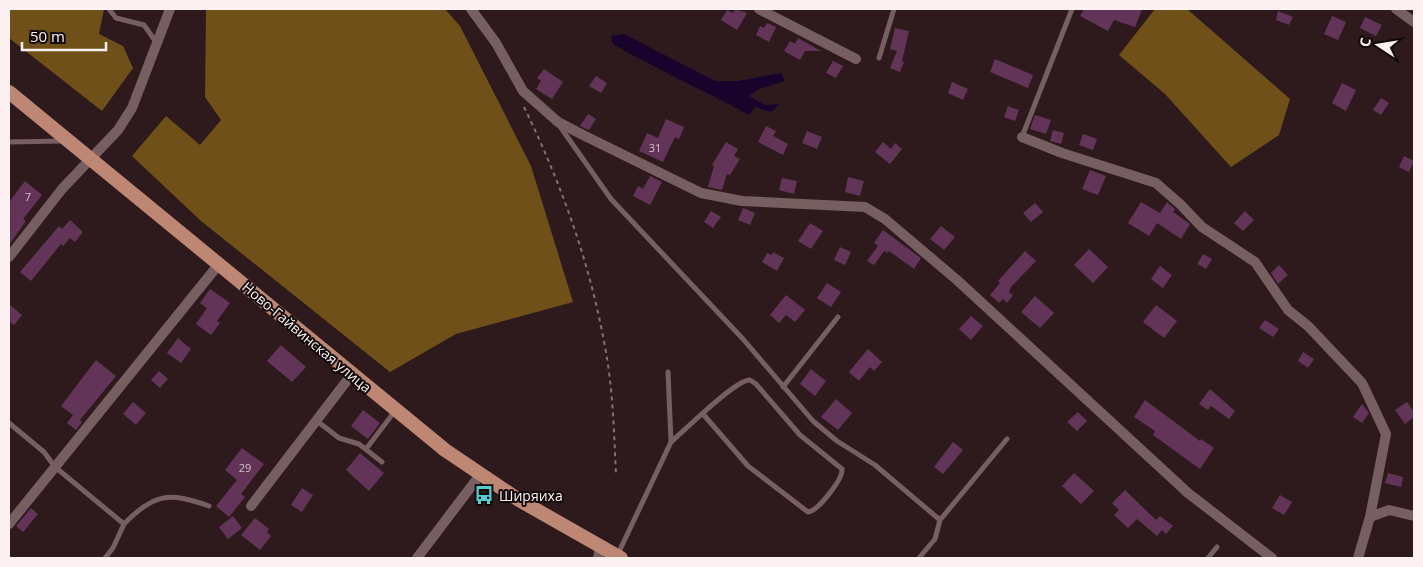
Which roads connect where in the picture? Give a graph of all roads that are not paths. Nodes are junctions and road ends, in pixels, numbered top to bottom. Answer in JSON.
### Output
{"nodes":[{"id":1,"x":109,"y":9,"type":"edge"},
{"id":2,"x":170,"y":9,"type":"edge"},
{"id":3,"x":472,"y":9,"type":"edge"},
{"id":4,"x":759,"y":9,"type":"edge"},
{"id":5,"x":894,"y":9,"type":"edge"},
{"id":6,"x":1072,"y":9,"type":"edge"},
{"id":7,"x":1396,"y":9,"type":"edge"},
{"id":8,"x":1414,"y":22,"type":"edge"},
{"id":9,"x":157,"y":42,"type":"junction"},
{"id":10,"x":879,"y":58,"type":"dead end"},
{"id":11,"x":856,"y":59,"type":"dead end"},
{"id":12,"x":9,"y":92,"type":"edge"},
{"id":13,"x":558,"y":122,"type":"junction"},
{"id":14,"x":1022,"y":137,"type":"joint"},
{"id":15,"x":70,"y":141,"type":"junction"},
{"id":16,"x":9,"y":142,"type":"edge"},
{"id":17,"x":91,"y":158,"type":"junction"},
{"id":18,"x":9,"y":257,"type":"edge"},
{"id":19,"x":220,"y":264,"type":"junction"},
{"id":20,"x":838,"y":317,"type":"dead end"},
{"id":21,"x":668,"y":372,"type":"dead end"},
{"id":22,"x":352,"y":374,"type":"junction"},
{"id":23,"x":783,"y":387,"type":"junction"},
{"id":24,"x":395,"y":410,"type":"junction"},
{"id":25,"x":703,"y":414,"type":"junction"},
{"id":26,"x":316,"y":420,"type":"junction"},
{"id":27,"x":9,"y":423,"type":"edge"},
{"id":28,"x":1008,"y":439,"type":"dead end"},
{"id":29,"x":671,"y":442,"type":"junction"},
{"id":30,"x":366,"y":448,"type":"junction"},
{"id":31,"x":382,"y":462,"type":"dead end"},
{"id":32,"x":55,"y":467,"type":"junction"},
{"id":33,"x":480,"y":475,"type":"junction"},
{"id":34,"x":209,"y":506,"type":"dead end"},
{"id":35,"x":251,"y":506,"type":"dead end"},
{"id":36,"x":1414,"y":516,"type":"edge"},
{"id":37,"x":1370,"y":517,"type":"junction"},
{"id":38,"x":940,"y":520,"type":"junction"},
{"id":39,"x":9,"y":524,"type":"edge"},
{"id":40,"x":124,"y":524,"type":"junction"},
{"id":41,"x":1217,"y":547,"type":"dead end"},
{"id":42,"x":599,"y":553,"type":"edge"},
{"id":43,"x":619,"y":557,"type":"edge"},
{"id":44,"x":104,"y":558,"type":"edge"},
{"id":45,"x":417,"y":558,"type":"edge"},
{"id":46,"x":919,"y":558,"type":"edge"},
{"id":47,"x":1208,"y":558,"type":"edge"},
{"id":48,"x":1272,"y":558,"type":"edge"},
{"id":49,"x":1358,"y":558,"type":"edge"}],
"edges":[{"from":1,"to":9,"type":"lane"},
{"from":2,"to":9,"type":"street"},
{"from":3,"to":13,"type":"street"},
{"from":4,"to":11,"type":"street"},
{"from":5,"to":10,"type":"lane"},
{"from":6,"to":14,"type":"lane"},
{"from":7,"to":8,"type":"street"},
{"from":9,"to":17,"type":"street"},
{"from":12,"to":15,"type":"main road","name":"Ново-Гайвинская улица"},
{"from":13,"to":23,"type":"lane"},
{"from":13,"to":48,"type":"street"},
{"from":14,"to":37,"type":"street"},
{"from":15,"to":16,"type":"lane"},
{"from":15,"to":17,"type":"main road","name":"Ново-Гайвинская улица"},
{"from":17,"to":18,"type":"street"},
{"from":17,"to":19,"type":"main road","name":"Ново-Гайвинская улица"},
{"from":19,"to":22,"type":"main road","name":"Ново-Гайвинская улица"},
{"from":19,"to":32,"type":"street"},
{"from":20,"to":23,"type":"lane"},
{"from":21,"to":29,"type":"lane"},
{"from":22,"to":24,"type":"main road","name":"Ново-Гайвинская улица"},
{"from":22,"to":26,"type":"street"},
{"from":23,"to":38,"type":"lane"},
{"from":24,"to":30,"type":"lane"},
{"from":24,"to":33,"type":"main road","name":"Ново-Гайвинская улица"},
{"from":25,"to":25,"type":"lane"},
{"from":25,"to":29,"type":"lane"},
{"from":26,"to":30,"type":"lane"},
{"from":26,"to":35,"type":"street"},
{"from":27,"to":32,"type":"lane"},
{"from":28,"to":38,"type":"lane"},
{"from":29,"to":43,"type":"lane"},
{"from":30,"to":31,"type":"lane"},
{"from":32,"to":39,"type":"street"},
{"from":32,"to":40,"type":"lane"},
{"from":33,"to":42,"type":"main road","name":"Ново-Гайвинская улица"},
{"from":33,"to":45,"type":"street"},
{"from":34,"to":40,"type":"lane"},
{"from":36,"to":37,"type":"street"},
{"from":37,"to":49,"type":"street"},
{"from":38,"to":46,"type":"lane"},
{"from":40,"to":44,"type":"lane"},
{"from":41,"to":47,"type":"lane"},
{"from":42,"to":43,"type":"main road","name":"Ново-Гайвинская улица"}]}
